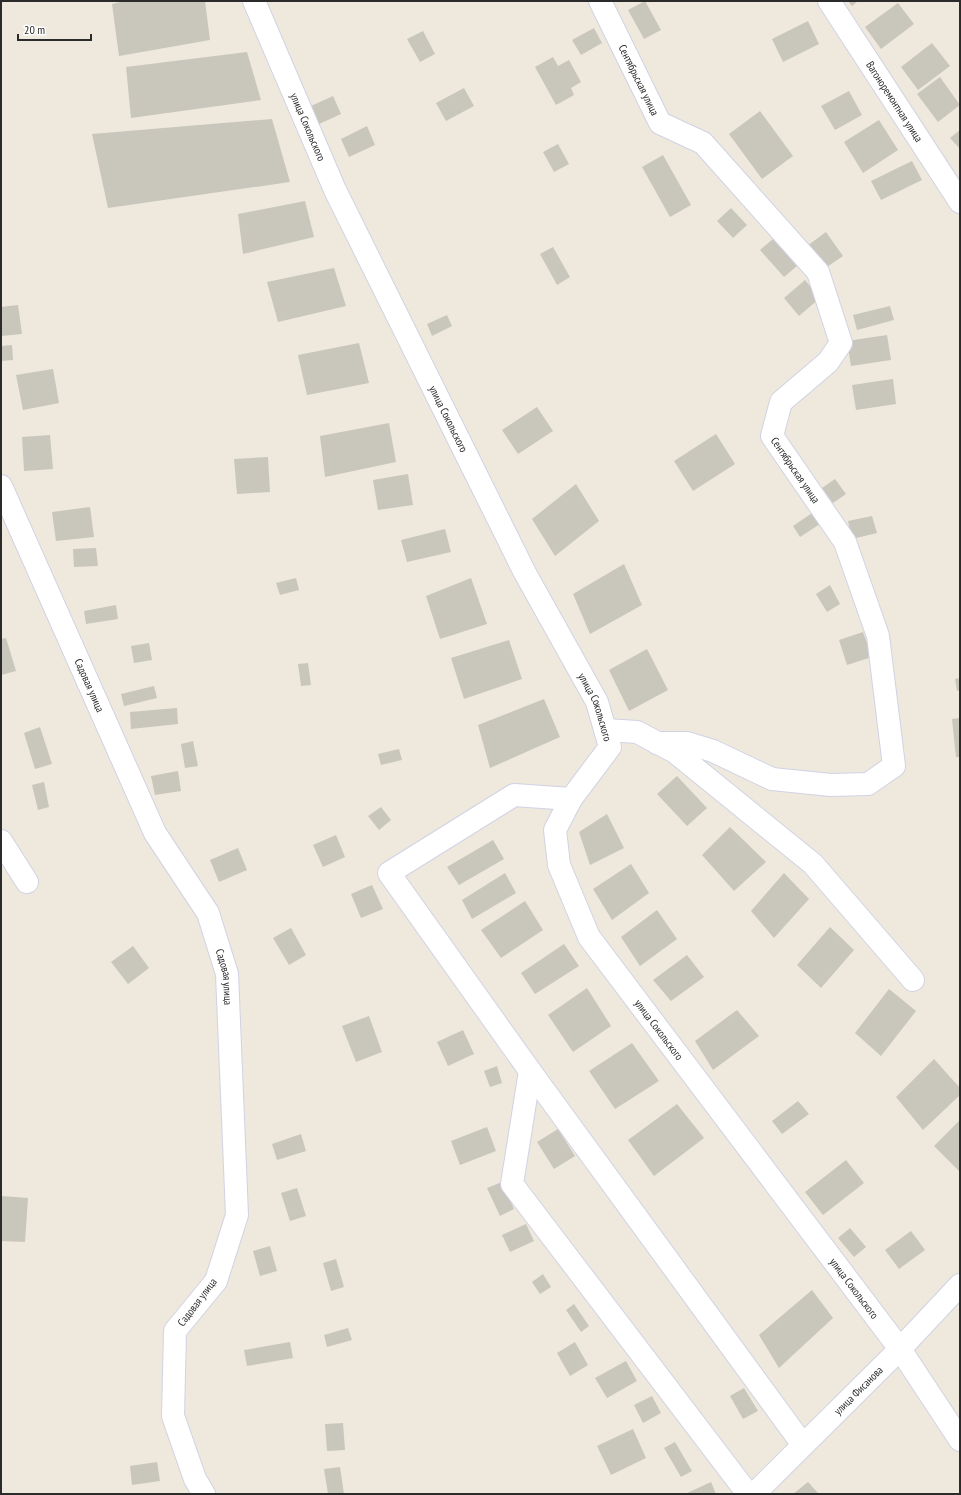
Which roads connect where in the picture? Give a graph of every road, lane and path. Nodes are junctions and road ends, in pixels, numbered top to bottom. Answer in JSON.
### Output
{"nodes":[{"id":1,"x":254,"y":1,"type":"edge"},
{"id":2,"x":600,"y":1,"type":"edge"},
{"id":3,"x":829,"y":1,"type":"edge"},
{"id":4,"x":960,"y":202,"type":"edge"},
{"id":5,"x":1,"y":486,"type":"edge"},
{"id":6,"x":605,"y":730,"type":"junction"},
{"id":7,"x":657,"y":743,"type":"junction"},
{"id":8,"x":571,"y":799,"type":"junction"},
{"id":9,"x":1,"y":841,"type":"edge"},
{"id":10,"x":27,"y":882,"type":"dead end"},
{"id":11,"x":913,"y":980,"type":"dead end"},
{"id":12,"x":530,"y":1072,"type":"junction"},
{"id":13,"x":960,"y":1285,"type":"edge"},
{"id":14,"x":900,"y":1349,"type":"junction"},
{"id":15,"x":960,"y":1440,"type":"edge"},
{"id":16,"x":803,"y":1445,"type":"junction"},
{"id":17,"x":204,"y":1494,"type":"edge"},
{"id":18,"x":748,"y":1494,"type":"edge"},
{"id":19,"x":754,"y":1494,"type":"edge"}],
"edges":[{"from":1,"to":6,"type":"street","name":"улица Сокольского"},
{"from":2,"to":7,"type":"street","name":"Сентябрьская улица"},
{"from":3,"to":4,"type":"street","name":"Вагоноремонтная улица"},
{"from":5,"to":17,"type":"street","name":"Садовая улица"},
{"from":6,"to":7,"type":"street"},
{"from":6,"to":8,"type":"street","name":"улица Сокольского"},
{"from":7,"to":11,"type":"street"},
{"from":8,"to":12,"type":"street"},
{"from":8,"to":14,"type":"street","name":"улица Сокольского"},
{"from":9,"to":10,"type":"street"},
{"from":12,"to":16,"type":"street"},
{"from":12,"to":18,"type":"street"},
{"from":13,"to":14,"type":"street","name":"улица Фисанова"},
{"from":14,"to":15,"type":"street","name":"улица Сокольского"},
{"from":14,"to":16,"type":"street","name":"улица Фисанова"},
{"from":16,"to":19,"type":"street","name":"улица Фисанова"}]}
